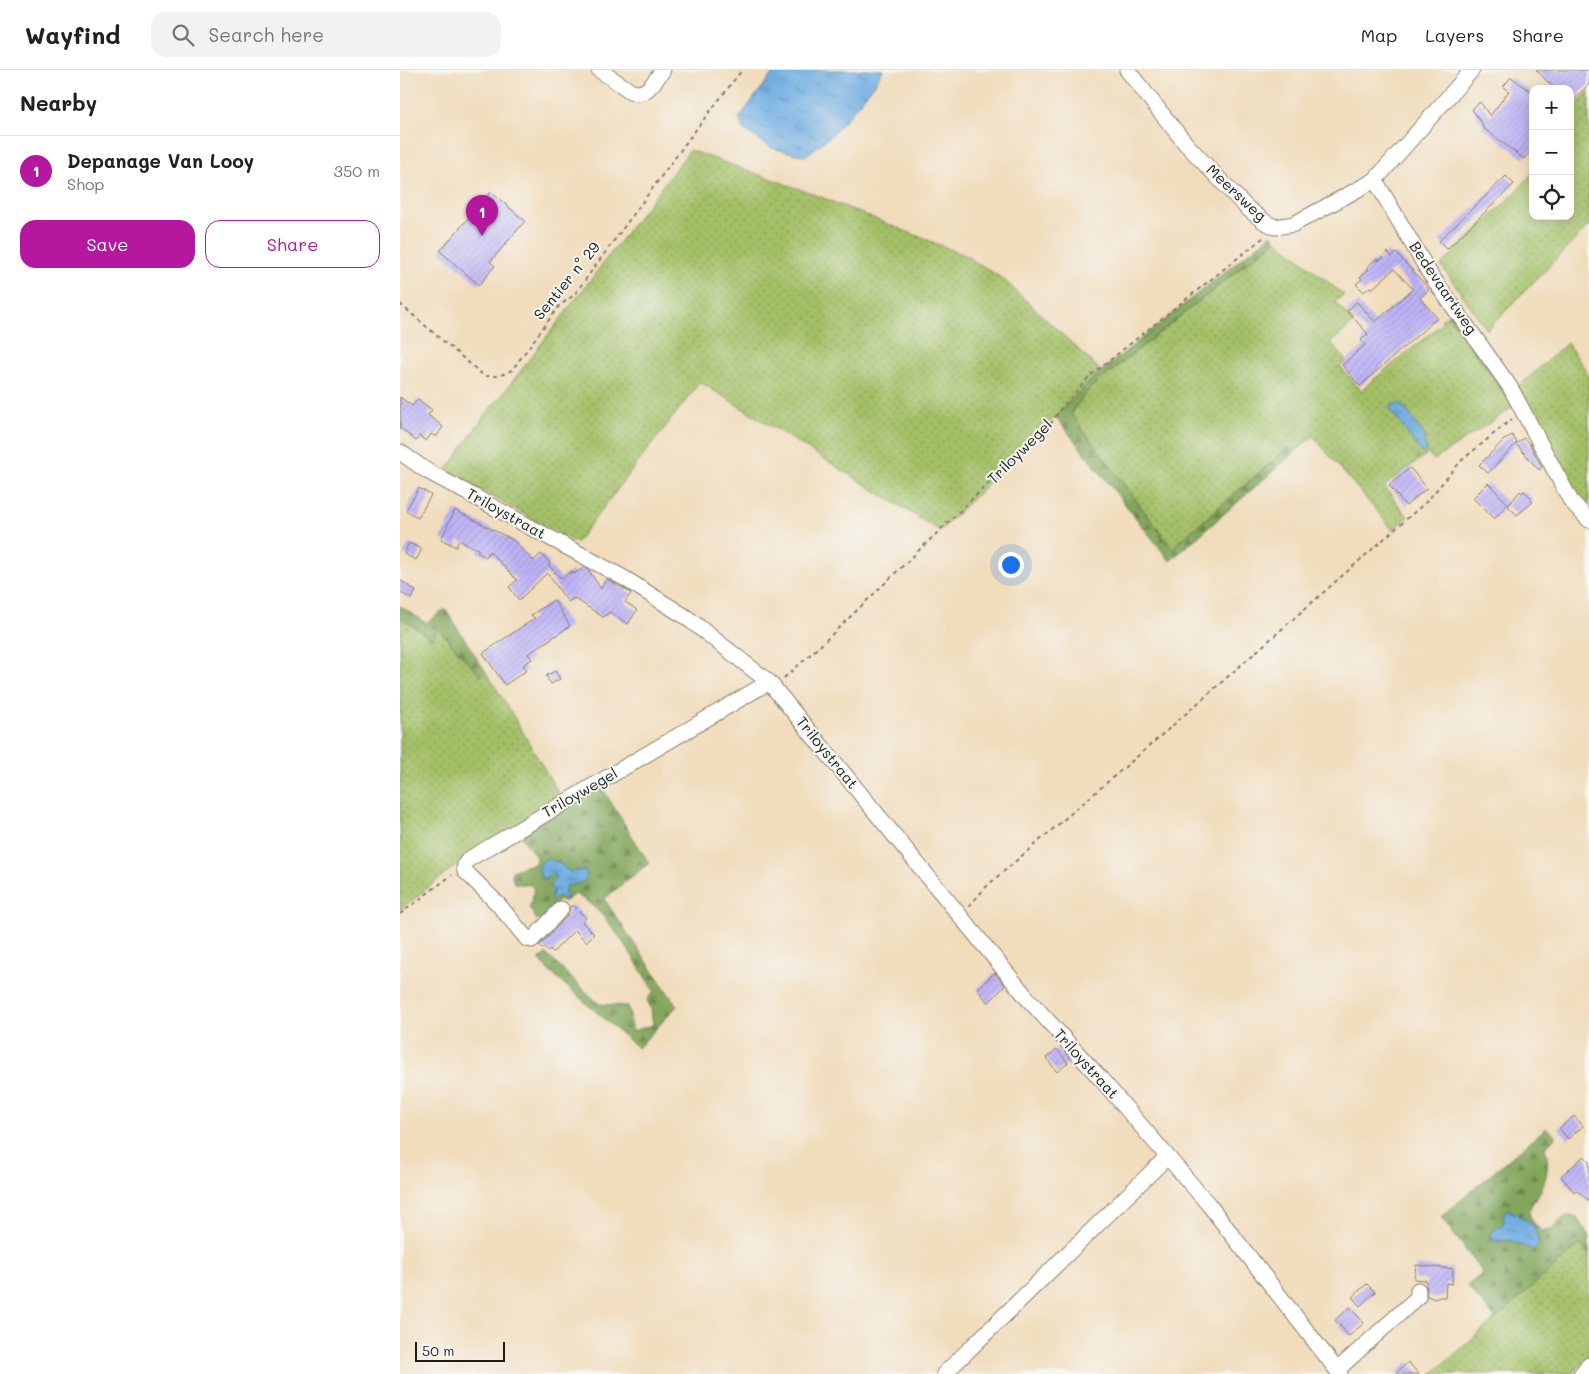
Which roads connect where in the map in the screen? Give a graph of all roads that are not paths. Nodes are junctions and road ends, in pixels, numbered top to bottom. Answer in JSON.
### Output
{"nodes":[{"id":1,"x":599,"y":70,"type":"edge"},
{"id":2,"x":663,"y":70,"type":"edge"},
{"id":3,"x":1127,"y":70,"type":"edge"},
{"id":4,"x":1472,"y":70,"type":"edge"},
{"id":5,"x":1375,"y":180,"type":"junction"},
{"id":6,"x":400,"y":452,"type":"edge"},
{"id":7,"x":1589,"y":520,"type":"edge"},
{"id":8,"x":771,"y":685,"type":"junction"},
{"id":9,"x":561,"y":909,"type":"dead end"},
{"id":10,"x":1166,"y":1157,"type":"junction"},
{"id":11,"x":1418,"y":1290,"type":"dead end"},
{"id":12,"x":1589,"y":1365,"type":"edge"},
{"id":13,"x":1338,"y":1372,"type":"edge"},
{"id":14,"x":944,"y":1374,"type":"edge"},
{"id":15,"x":1581,"y":1374,"type":"edge"}],
"edges":[{"from":1,"to":2,"type":"street"},
{"from":3,"to":5,"type":"street","name":"Meersweg"},
{"from":4,"to":5,"type":"street"},
{"from":5,"to":7,"type":"street","name":"Bedevaartweg"},
{"from":6,"to":8,"type":"street","name":"Triloystraat"},
{"from":8,"to":9,"type":"street","name":"Triloywegel"},
{"from":8,"to":10,"type":"street","name":"Triloystraat"},
{"from":10,"to":13,"type":"street","name":"Triloystraat"},
{"from":10,"to":14,"type":"street"},
{"from":11,"to":13,"type":"street"},
{"from":12,"to":15,"type":"street"}]}
